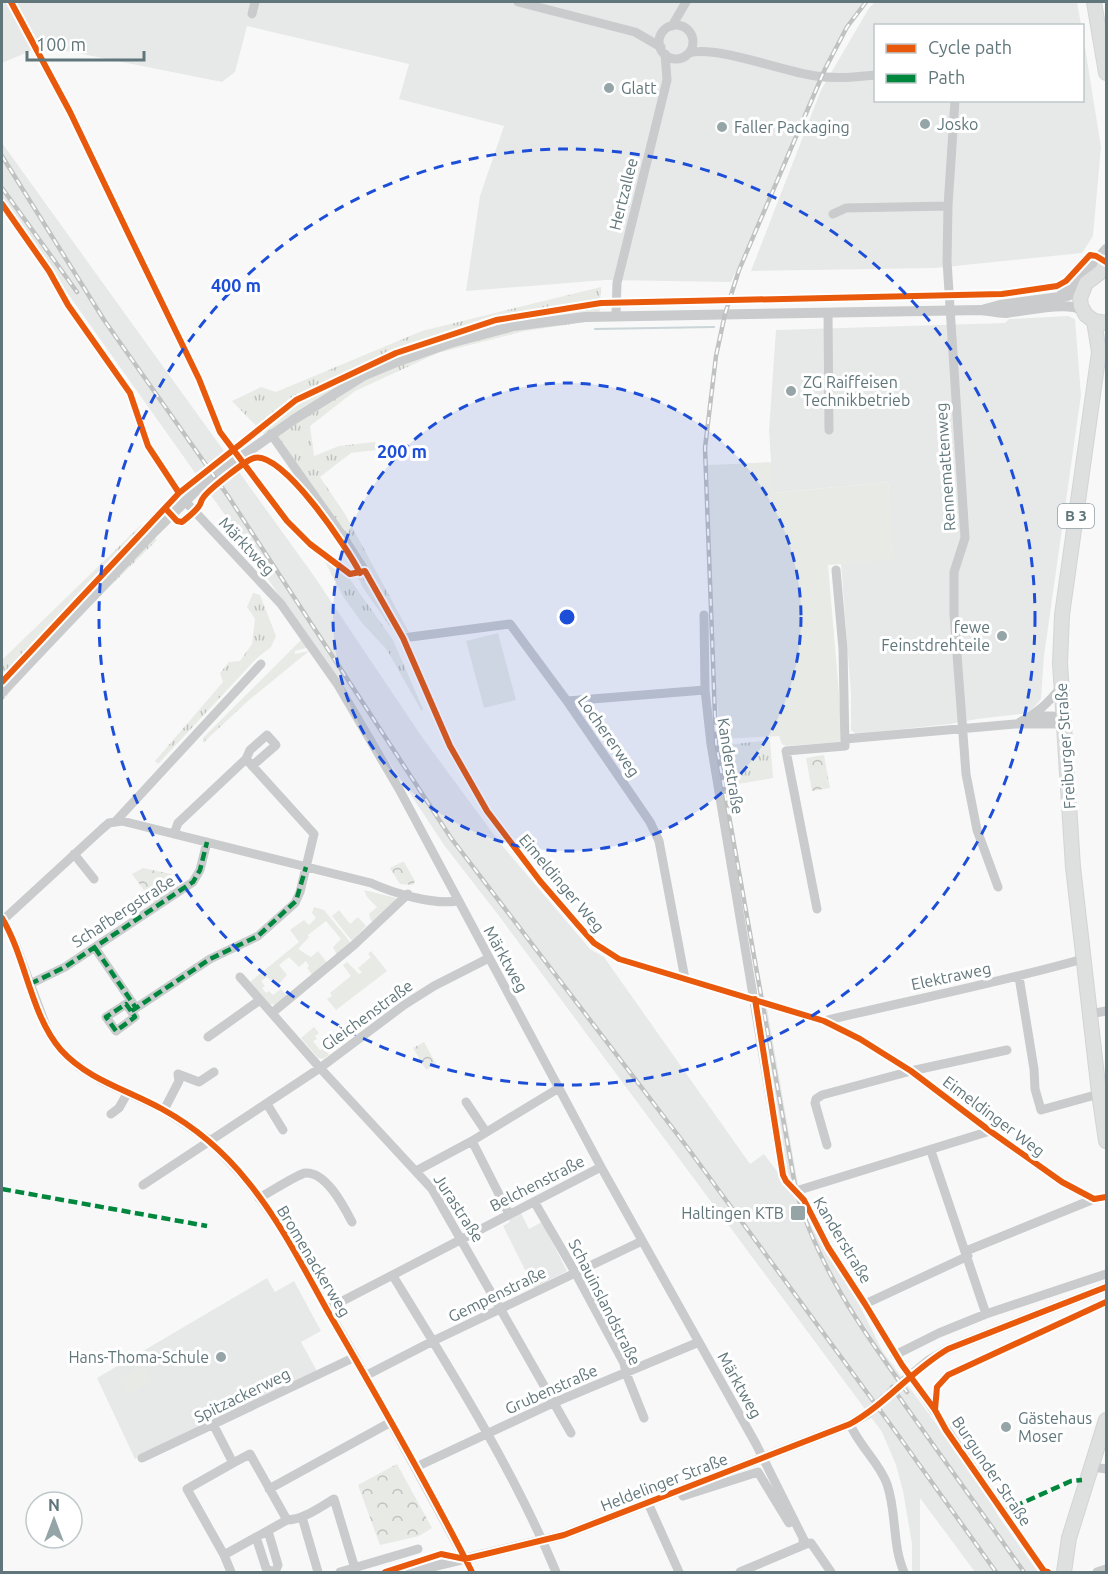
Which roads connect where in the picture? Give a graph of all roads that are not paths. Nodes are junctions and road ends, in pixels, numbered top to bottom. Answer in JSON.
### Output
{"nodes":[{"id":1,"x":11,"y":2,"type":"edge"},
{"id":2,"x":255,"y":2,"type":"edge"},
{"id":3,"x":518,"y":2,"type":"edge"},
{"id":4,"x":686,"y":2,"type":"edge"},
{"id":5,"x":1094,"y":2,"type":"edge"},
{"id":6,"x":252,"y":14,"type":"dead end"},
{"id":7,"x":668,"y":28,"type":"junction"},
{"id":8,"x":27,"y":32,"type":"dead end"},
{"id":9,"x":635,"y":32,"type":"junction"},
{"id":10,"x":690,"y":33,"type":"junction"},
{"id":11,"x":663,"y":50,"type":"junction"},
{"id":12,"x":714,"y":52,"type":"junction"},
{"id":13,"x":689,"y":53,"type":"junction"},
{"id":14,"x":680,"y":58,"type":"junction"},
{"id":15,"x":1107,"y":73,"type":"edge"},
{"id":16,"x":874,"y":75,"type":"edge"},
{"id":17,"x":667,"y":80,"type":"junction"},
{"id":18,"x":955,"y":102,"type":"edge"},
{"id":19,"x":948,"y":206,"type":"junction"},
{"id":20,"x":833,"y":213,"type":"dead end"},
{"id":21,"x":1107,"y":249,"type":"edge"},
{"id":22,"x":1107,"y":262,"type":"edge"},
{"id":23,"x":1101,"y":276,"type":"edge"},
{"id":24,"x":1083,"y":287,"type":"junction"},
{"id":25,"x":1056,"y":296,"type":"junction"},
{"id":26,"x":981,"y":310,"type":"junction"},
{"id":27,"x":1082,"y":310,"type":"junction"},
{"id":28,"x":949,"y":311,"type":"junction"},
{"id":29,"x":828,"y":313,"type":"junction"},
{"id":30,"x":616,"y":315,"type":"junction"},
{"id":31,"x":1100,"y":322,"type":"edge"},
{"id":32,"x":1107,"y":339,"type":"edge"},
{"id":33,"x":1099,"y":352,"type":"junction"},
{"id":34,"x":829,"y":430,"type":"dead end"},
{"id":35,"x":271,"y":434,"type":"junction"},
{"id":36,"x":185,"y":501,"type":"junction"},
{"id":37,"x":836,"y":570,"type":"dead end"},
{"id":38,"x":704,"y":615,"type":"dead end"},
{"id":39,"x":403,"y":638,"type":"junction"},
{"id":40,"x":261,"y":664,"type":"dead end"},
{"id":41,"x":1061,"y":687,"type":"junction"},
{"id":42,"x":705,"y":690,"type":"junction"},
{"id":43,"x":2,"y":692,"type":"edge"},
{"id":44,"x":567,"y":701,"type":"junction"},
{"id":45,"x":1033,"y":716,"type":"junction"},
{"id":46,"x":1016,"y":724,"type":"junction"},
{"id":47,"x":1063,"y":724,"type":"junction"},
{"id":48,"x":964,"y":728,"type":"junction"},
{"id":49,"x":845,"y":739,"type":"junction"},
{"id":50,"x":115,"y":822,"type":"junction"},
{"id":51,"x":174,"y":834,"type":"junction"},
{"id":52,"x":207,"y":842,"type":"junction"},
{"id":53,"x":74,"y":854,"type":"junction"},
{"id":54,"x":306,"y":867,"type":"junction"},
{"id":55,"x":94,"y":879,"type":"dead end"},
{"id":56,"x":998,"y":887,"type":"dead end"},
{"id":57,"x":408,"y":894,"type":"junction"},
{"id":58,"x":457,"y":901,"type":"junction"},
{"id":59,"x":817,"y":909,"type":"dead end"},
{"id":60,"x":2,"y":919,"type":"edge"},
{"id":61,"x":95,"y":948,"type":"junction"},
{"id":62,"x":489,"y":958,"type":"junction"},
{"id":63,"x":1083,"y":959,"type":"junction"},
{"id":64,"x":240,"y":977,"type":"dead end"},
{"id":65,"x":1019,"y":977,"type":"junction"},
{"id":66,"x":685,"y":979,"type":"junction"},
{"id":67,"x":30,"y":984,"type":"junction"},
{"id":68,"x":754,"y":999,"type":"junction"},
{"id":69,"x":260,"y":1000,"type":"junction"},
{"id":70,"x":1107,"y":1011,"type":"edge"},
{"id":71,"x":272,"y":1013,"type":"junction"},
{"id":72,"x":1090,"y":1014,"type":"junction"},
{"id":73,"x":824,"y":1021,"type":"junction"},
{"id":74,"x":208,"y":1036,"type":"dead end"},
{"id":75,"x":1007,"y":1050,"type":"dead end"},
{"id":76,"x":320,"y":1068,"type":"junction"},
{"id":77,"x":911,"y":1071,"type":"junction"},
{"id":78,"x":214,"y":1072,"type":"dead end"},
{"id":79,"x":559,"y":1088,"type":"junction"},
{"id":80,"x":128,"y":1092,"type":"junction"},
{"id":81,"x":1103,"y":1093,"type":"edge"},
{"id":82,"x":466,"y":1102,"type":"dead end"},
{"id":83,"x":267,"y":1104,"type":"junction"},
{"id":84,"x":164,"y":1110,"type":"junction"},
{"id":85,"x":111,"y":1114,"type":"dead end"},
{"id":86,"x":283,"y":1130,"type":"dead end"},
{"id":87,"x":990,"y":1131,"type":"junction"},
{"id":88,"x":486,"y":1132,"type":"junction"},
{"id":89,"x":209,"y":1140,"type":"junction"},
{"id":90,"x":472,"y":1141,"type":"junction"},
{"id":91,"x":1107,"y":1141,"type":"edge"},
{"id":92,"x":827,"y":1145,"type":"dead end"},
{"id":93,"x":931,"y":1151,"type":"junction"},
{"id":94,"x":601,"y":1167,"type":"junction"},
{"id":95,"x":416,"y":1171,"type":"junction"},
{"id":96,"x":143,"y":1185,"type":"dead end"},
{"id":97,"x":796,"y":1191,"type":"junction"},
{"id":98,"x":1107,"y":1197,"type":"edge"},
{"id":99,"x":260,"y":1198,"type":"junction"},
{"id":100,"x":1094,"y":1199,"type":"junction"},
{"id":101,"x":535,"y":1203,"type":"junction"},
{"id":102,"x":509,"y":1214,"type":"junction"},
{"id":103,"x":352,"y":1222,"type":"dead end"},
{"id":104,"x":462,"y":1239,"type":"junction"},
{"id":105,"x":642,"y":1240,"type":"junction"},
{"id":106,"x":967,"y":1254,"type":"junction"},
{"id":107,"x":575,"y":1272,"type":"junction"},
{"id":108,"x":1107,"y":1274,"type":"edge"},
{"id":109,"x":393,"y":1276,"type":"junction"},
{"id":110,"x":1107,"y":1287,"type":"edge"},
{"id":111,"x":1107,"y":1302,"type":"edge"},
{"id":112,"x":865,"y":1304,"type":"junction"},
{"id":113,"x":327,"y":1309,"type":"junction"},
{"id":114,"x":500,"y":1309,"type":"junction"},
{"id":115,"x":986,"y":1314,"type":"junction"},
{"id":116,"x":433,"y":1341,"type":"junction"},
{"id":117,"x":699,"y":1342,"type":"junction"},
{"id":118,"x":895,"y":1354,"type":"junction"},
{"id":119,"x":355,"y":1356,"type":"junction"},
{"id":120,"x":626,"y":1373,"type":"junction"},
{"id":121,"x":365,"y":1376,"type":"junction"},
{"id":122,"x":903,"y":1382,"type":"tunnel mouth"},
{"id":123,"x":553,"y":1403,"type":"junction"},
{"id":124,"x":935,"y":1410,"type":"junction"},
{"id":125,"x":867,"y":1414,"type":"tunnel mouth"},
{"id":126,"x":644,"y":1418,"type":"dead end"},
{"id":127,"x":1107,"y":1420,"type":"edge"},
{"id":128,"x":391,"y":1422,"type":"junction"},
{"id":129,"x":850,"y":1424,"type":"junction"},
{"id":130,"x":214,"y":1425,"type":"junction"},
{"id":131,"x":571,"y":1433,"type":"dead end"},
{"id":132,"x":487,"y":1434,"type":"junction"},
{"id":133,"x":142,"y":1458,"type":"dead end"},
{"id":134,"x":763,"y":1458,"type":"junction"},
{"id":135,"x":233,"y":1463,"type":"junction"},
{"id":136,"x":416,"y":1467,"type":"junction"},
{"id":137,"x":1100,"y":1468,"type":"edge"},
{"id":138,"x":269,"y":1489,"type":"junction"},
{"id":139,"x":681,"y":1490,"type":"junction"},
{"id":140,"x":648,"y":1503,"type":"junction"},
{"id":141,"x":302,"y":1517,"type":"junction"},
{"id":142,"x":287,"y":1520,"type":"junction"},
{"id":143,"x":268,"y":1531,"type":"junction"},
{"id":144,"x":256,"y":1537,"type":"junction"},
{"id":145,"x":543,"y":1540,"type":"junction"},
{"id":146,"x":806,"y":1544,"type":"junction"},
{"id":147,"x":418,"y":1549,"type":"dead end"},
{"id":148,"x":224,"y":1555,"type":"junction"},
{"id":149,"x":465,"y":1559,"type":"junction"},
{"id":150,"x":1107,"y":1569,"type":"edge"},
{"id":151,"x":355,"y":1570,"type":"edge"},
{"id":152,"x":755,"y":1570,"type":"edge"},
{"id":153,"x":231,"y":1572,"type":"edge"},
{"id":154,"x":273,"y":1572,"type":"edge"},
{"id":155,"x":318,"y":1572,"type":"edge"},
{"id":156,"x":340,"y":1572,"type":"edge"},
{"id":157,"x":410,"y":1572,"type":"edge"},
{"id":158,"x":472,"y":1572,"type":"edge"},
{"id":159,"x":556,"y":1572,"type":"edge"},
{"id":160,"x":679,"y":1572,"type":"edge"},
{"id":161,"x":740,"y":1572,"type":"edge"},
{"id":162,"x":831,"y":1572,"type":"edge"},
{"id":163,"x":904,"y":1572,"type":"edge"},
{"id":164,"x":1048,"y":1572,"type":"edge"},
{"id":165,"x":1064,"y":1572,"type":"edge"},
{"id":166,"x":1097,"y":1572,"type":"edge"}],
"edges":[{"from":1,"to":8,"type":"street"},
{"from":2,"to":6,"type":"street"},
{"from":3,"to":9,"type":"street"},
{"from":4,"to":7,"type":"street","name":"Hertzallee"},
{"from":4,"to":10,"type":"street","name":"Hertzallee"},
{"from":5,"to":15,"type":"main road"},
{"from":7,"to":9,"type":"street"},
{"from":7,"to":10,"type":"street"},
{"from":7,"to":11,"type":"street","name":"Hertzallee"},
{"from":9,"to":11,"type":"street"},
{"from":10,"to":12,"type":"street"},
{"from":10,"to":13,"type":"street","name":"Hertzallee"},
{"from":11,"to":14,"type":"street"},
{"from":11,"to":17,"type":"street","name":"Hertzallee"},
{"from":12,"to":13,"type":"street"},
{"from":12,"to":16,"type":"street"},
{"from":13,"to":14,"type":"street"},
{"from":14,"to":17,"type":"street","name":"Hertzallee"},
{"from":17,"to":30,"type":"street","name":"Hertzallee"},
{"from":18,"to":19,"type":"street","name":"Rennemattenweg"},
{"from":19,"to":20,"type":"street"},
{"from":19,"to":28,"type":"street","name":"Rennemattenweg"},
{"from":21,"to":25,"type":"street"},
{"from":22,"to":23,"type":"main road"},
{"from":23,"to":24,"type":"main road"},
{"from":24,"to":25,"type":"street"},
{"from":24,"to":27,"type":"main road"},
{"from":25,"to":26,"type":"street"},
{"from":26,"to":27,"type":"street"},
{"from":26,"to":28,"type":"street"},
{"from":27,"to":31,"type":"main road"},
{"from":28,"to":29,"type":"street"},
{"from":28,"to":48,"type":"street","name":"Rennemattenweg"},
{"from":29,"to":30,"type":"street"},
{"from":29,"to":34,"type":"street"},
{"from":30,"to":35,"type":"street"},
{"from":31,"to":33,"type":"main road","name":"Freiburger Straße","number":"B 3"},
{"from":32,"to":33,"type":"main road","name":"Freiburger Straße","number":"B 3"},
{"from":33,"to":41,"type":"main road","name":"Freiburger Straße","number":"B 3"},
{"from":35,"to":36,"type":"street"},
{"from":35,"to":39,"type":"street","name":"Eimeldinger Weg"},
{"from":36,"to":43,"type":"street"},
{"from":36,"to":58,"type":"street","name":"Märktweg"},
{"from":37,"to":49,"type":"street"},
{"from":38,"to":42,"type":"street","name":"Kanderstraße"},
{"from":39,"to":44,"type":"street","name":"Lochererweg"},
{"from":39,"to":66,"type":"street","name":"Eimeldinger Weg"},
{"from":40,"to":50,"type":"street","name":"Bromenackerweg"},
{"from":41,"to":45,"type":"street"},
{"from":41,"to":47,"type":"main road","name":"Freiburger Straße","number":"B 3"},
{"from":42,"to":44,"type":"street"},
{"from":42,"to":68,"type":"street","name":"Kanderstraße"},
{"from":44,"to":66,"type":"street","name":"Lochererweg"},
{"from":45,"to":46,"type":"street"},
{"from":45,"to":47,"type":"street"},
{"from":46,"to":47,"type":"street"},
{"from":46,"to":48,"type":"street"},
{"from":47,"to":63,"type":"main road","name":"Freiburger Straße","number":"B 3"},
{"from":48,"to":49,"type":"street"},
{"from":48,"to":56,"type":"street","name":"Rennemattenweg"},
{"from":49,"to":59,"type":"street"},
{"from":50,"to":51,"type":"street"},
{"from":50,"to":53,"type":"street","name":"Bromenackerweg"},
{"from":51,"to":52,"type":"street"},
{"from":51,"to":54,"type":"street"},
{"from":52,"to":54,"type":"street"},
{"from":52,"to":61,"type":"street","name":"Schafbergstraße"},
{"from":53,"to":55,"type":"street"},
{"from":53,"to":60,"type":"street","name":"Bromenackerweg"},
{"from":54,"to":57,"type":"street"},
{"from":54,"to":61,"type":"street"},
{"from":57,"to":58,"type":"street"},
{"from":57,"to":71,"type":"street"},
{"from":58,"to":62,"type":"street","name":"Märktweg"},
{"from":60,"to":67,"type":"street","name":"Bromenackerweg"},
{"from":61,"to":67,"type":"street","name":"Schafbergstraße"},
{"from":62,"to":76,"type":"street","name":"Gleichenstraße"},
{"from":62,"to":79,"type":"street","name":"Märktweg"},
{"from":63,"to":65,"type":"street","name":"Elektraweg"},
{"from":63,"to":72,"type":"main road","name":"Freiburger Straße","number":"B 3"},
{"from":64,"to":69,"type":"street","name":"Jurastraße"},
{"from":65,"to":73,"type":"street","name":"Elektraweg"},
{"from":65,"to":81,"type":"street"},
{"from":66,"to":68,"type":"street","name":"Eimeldinger Weg"},
{"from":67,"to":80,"type":"street","name":"Bromenackerweg"},
{"from":68,"to":73,"type":"street","name":"Eimeldinger Weg"},
{"from":68,"to":97,"type":"street","name":"Kanderstraße"},
{"from":69,"to":71,"type":"street","name":"Jurastraße"},
{"from":69,"to":74,"type":"street"},
{"from":70,"to":72,"type":"street"},
{"from":71,"to":76,"type":"street","name":"Jurastraße"},
{"from":72,"to":81,"type":"main road","name":"Freiburger Straße","number":"B 3"},
{"from":73,"to":77,"type":"street","name":"Eimeldinger Weg"},
{"from":75,"to":77,"type":"street","name":"Eimeldinger Weg"},
{"from":76,"to":83,"type":"street","name":"Gleichenstraße"},
{"from":76,"to":95,"type":"street","name":"Jurastraße"},
{"from":77,"to":87,"type":"street","name":"Eimeldinger Weg"},
{"from":77,"to":92,"type":"street"},
{"from":78,"to":84,"type":"street"},
{"from":79,"to":88,"type":"street"},
{"from":79,"to":94,"type":"street","name":"Märktweg"},
{"from":80,"to":84,"type":"street","name":"Bromenackerweg"},
{"from":80,"to":85,"type":"street"},
{"from":81,"to":91,"type":"main road","name":"Freiburger Straße","number":"B 3"},
{"from":82,"to":88,"type":"street"},
{"from":83,"to":86,"type":"street"},
{"from":83,"to":89,"type":"street","name":"Gleichenstraße"},
{"from":84,"to":89,"type":"street","name":"Bromenackerweg"},
{"from":87,"to":93,"type":"street"},
{"from":87,"to":100,"type":"street","name":"Eimeldinger Weg"},
{"from":88,"to":90,"type":"street"},
{"from":89,"to":96,"type":"street","name":"Gleichenstraße"},
{"from":89,"to":99,"type":"street","name":"Bromenackerweg"},
{"from":90,"to":95,"type":"street"},
{"from":90,"to":102,"type":"street"},
{"from":93,"to":97,"type":"street"},
{"from":93,"to":106,"type":"street"},
{"from":94,"to":101,"type":"street","name":"Belchenstraße"},
{"from":94,"to":105,"type":"street","name":"Märktweg"},
{"from":95,"to":104,"type":"street","name":"Jurastraße"},
{"from":97,"to":112,"type":"street","name":"Kanderstraße"},
{"from":98,"to":100,"type":"street"},
{"from":99,"to":103,"type":"street"},
{"from":99,"to":113,"type":"street","name":"Bromenackerweg"},
{"from":100,"to":106,"type":"street"},
{"from":101,"to":102,"type":"street","name":"Belchenstraße"},
{"from":101,"to":107,"type":"street","name":"Schauinslandstraße"},
{"from":102,"to":104,"type":"street","name":"Belchenstraße"},
{"from":104,"to":109,"type":"street","name":"Belchenstraße"},
{"from":104,"to":114,"type":"street","name":"Jurastraße"},
{"from":105,"to":107,"type":"street","name":"Gempenstraße"},
{"from":105,"to":117,"type":"street","name":"Märktweg"},
{"from":106,"to":112,"type":"street"},
{"from":106,"to":115,"type":"street"},
{"from":107,"to":114,"type":"street","name":"Gempenstraße"},
{"from":107,"to":120,"type":"street","name":"Schauinslandstraße"},
{"from":108,"to":115,"type":"street"},
{"from":109,"to":113,"type":"street","name":"Belchenstraße"},
{"from":109,"to":116,"type":"street"},
{"from":110,"to":122,"type":"street"},
{"from":111,"to":124,"type":"street","name":"Burgunder Straße"},
{"from":112,"to":118,"type":"street","name":"Kanderstraße"},
{"from":113,"to":119,"type":"street","name":"Bromenackerweg"},
{"from":114,"to":116,"type":"street","name":"Gempenstraße"},
{"from":114,"to":123,"type":"street","name":"Jurastraße"},
{"from":115,"to":118,"type":"street"},
{"from":116,"to":121,"type":"street","name":"Gempenstraße"},
{"from":116,"to":132,"type":"street"},
{"from":117,"to":120,"type":"street","name":"Grubenstraße"},
{"from":117,"to":134,"type":"street","name":"Märktweg"},
{"from":118,"to":124,"type":"street","name":"Kanderstraße","bridge":true},
{"from":119,"to":121,"type":"street","name":"Bromenackerweg"},
{"from":119,"to":130,"type":"street","name":"Spitzackerweg"},
{"from":120,"to":123,"type":"street","name":"Grubenstraße"},
{"from":120,"to":126,"type":"street","name":"Schauinslandstraße"},
{"from":121,"to":128,"type":"street","name":"Bromenackerweg"},
{"from":123,"to":131,"type":"street","name":"Jurastraße"},
{"from":123,"to":132,"type":"street","name":"Grubenstraße"},
{"from":124,"to":164,"type":"street","name":"Burgunder Straße"},
{"from":125,"to":129,"type":"street","name":"Heldelinger Straße"},
{"from":127,"to":137,"type":"main road"},
{"from":128,"to":136,"type":"street","name":"Bromenackerweg"},
{"from":128,"to":138,"type":"street"},
{"from":129,"to":134,"type":"street","name":"Heldelinger Straße"},
{"from":129,"to":163,"type":"street"},
{"from":130,"to":133,"type":"street","name":"Spitzackerweg"},
{"from":130,"to":135,"type":"street"},
{"from":132,"to":136,"type":"street","name":"Grubenstraße"},
{"from":132,"to":145,"type":"street"},
{"from":134,"to":139,"type":"street","name":"Heldelinger Straße"},
{"from":134,"to":146,"type":"street","name":"Märktweg"},
{"from":135,"to":138,"type":"street"},
{"from":135,"to":148,"type":"street"},
{"from":136,"to":149,"type":"street","name":"Bromenackerweg"},
{"from":137,"to":165,"type":"main road"},
{"from":138,"to":142,"type":"street"},
{"from":139,"to":140,"type":"street","name":"Heldelinger Straße"},
{"from":139,"to":146,"type":"street","name":"Heldelinger Straße"},
{"from":140,"to":145,"type":"street","name":"Heldelinger Straße"},
{"from":140,"to":160,"type":"street"},
{"from":141,"to":142,"type":"street"},
{"from":141,"to":151,"type":"street"},
{"from":141,"to":155,"type":"street"},
{"from":142,"to":143,"type":"street"},
{"from":143,"to":144,"type":"street"},
{"from":143,"to":154,"type":"street"},
{"from":144,"to":148,"type":"street"},
{"from":144,"to":154,"type":"street"},
{"from":145,"to":149,"type":"street","name":"Heldelinger Straße"},
{"from":145,"to":159,"type":"street"},
{"from":146,"to":152,"type":"street"},
{"from":146,"to":162,"type":"street"},
{"from":147,"to":151,"type":"street"},
{"from":148,"to":153,"type":"street"},
{"from":149,"to":157,"type":"street","name":"Heldelinger Straße"},
{"from":149,"to":158,"type":"street","name":"Bromenackerweg"},
{"from":150,"to":166,"type":"street"},
{"from":151,"to":156,"type":"street"},
{"from":152,"to":161,"type":"street"}]}
